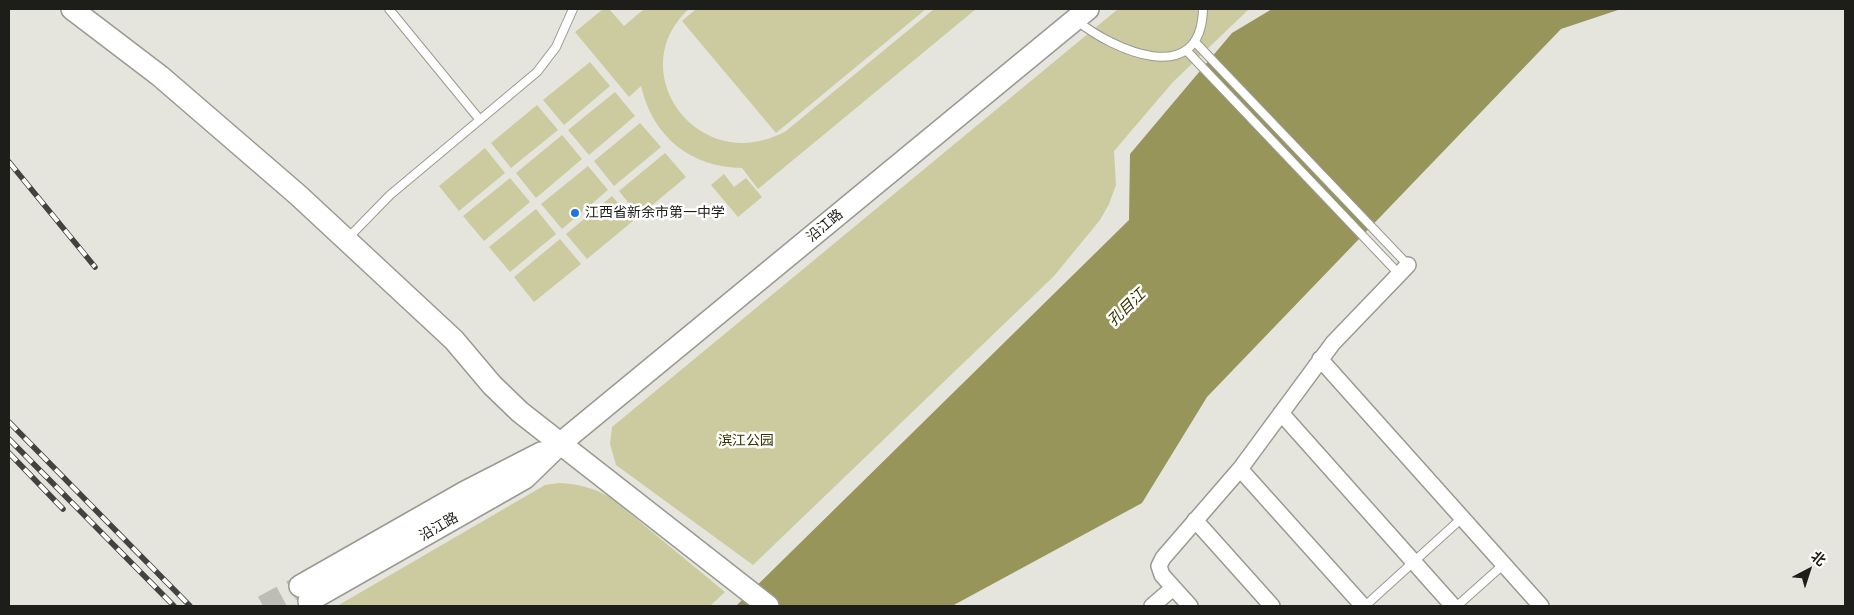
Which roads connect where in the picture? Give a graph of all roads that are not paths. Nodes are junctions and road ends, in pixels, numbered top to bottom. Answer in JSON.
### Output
{"nodes":[{"id":1,"x":72,"y":9,"type":"edge"},
{"id":2,"x":389,"y":9,"type":"edge"},
{"id":3,"x":573,"y":9,"type":"edge"},
{"id":4,"x":1204,"y":9,"type":"edge"},
{"id":5,"x":1081,"y":14,"type":"edge"},
{"id":6,"x":1195,"y":42,"type":"junction"},
{"id":7,"x":1186,"y":50,"type":"junction"},
{"id":8,"x":480,"y":120,"type":"junction"},
{"id":9,"x":346,"y":240,"type":"junction"},
{"id":10,"x":1404,"y":270,"type":"junction"},
{"id":11,"x":1320,"y":359,"type":"junction"},
{"id":12,"x":1281,"y":413,"type":"junction"},
{"id":13,"x":562,"y":442,"type":"junction"},
{"id":14,"x":1240,"y":469,"type":"junction"},
{"id":15,"x":1462,"y":518,"type":"junction"},
{"id":16,"x":1195,"y":520,"type":"junction"},
{"id":17,"x":1414,"y":562,"type":"junction"},
{"id":18,"x":1504,"y":564,"type":"junction"},
{"id":19,"x":1173,"y":588,"type":"junction"},
{"id":20,"x":304,"y":594,"type":"tunnel mouth"},
{"id":21,"x":768,"y":606,"type":"edge"},
{"id":22,"x":1152,"y":606,"type":"edge"},
{"id":23,"x":1190,"y":606,"type":"edge"},
{"id":24,"x":1272,"y":606,"type":"edge"},
{"id":25,"x":1364,"y":606,"type":"edge"},
{"id":26,"x":1453,"y":606,"type":"edge"},
{"id":27,"x":1457,"y":606,"type":"edge"},
{"id":28,"x":1541,"y":606,"type":"edge"}],
"edges":[{"from":1,"to":9,"type":"street"},
{"from":2,"to":8,"type":"lane"},
{"from":3,"to":8,"type":"lane"},
{"from":4,"to":6,"type":"lane"},
{"from":5,"to":7,"type":"lane"},
{"from":5,"to":13,"type":"street","name":"沿江路"},
{"from":6,"to":7,"type":"lane"},
{"from":6,"to":10,"type":"lane"},
{"from":7,"to":10,"type":"lane"},
{"from":8,"to":9,"type":"lane"},
{"from":9,"to":13,"type":"street"},
{"from":10,"to":11,"type":"street"},
{"from":11,"to":12,"type":"street"},
{"from":11,"to":15,"type":"street"},
{"from":12,"to":14,"type":"street"},
{"from":12,"to":17,"type":"street"},
{"from":13,"to":20,"type":"street","name":"沿江路"},
{"from":13,"to":21,"type":"street"},
{"from":14,"to":16,"type":"street"},
{"from":14,"to":25,"type":"street"},
{"from":15,"to":17,"type":"lane"},
{"from":15,"to":18,"type":"street"},
{"from":16,"to":19,"type":"street"},
{"from":16,"to":24,"type":"street"},
{"from":17,"to":25,"type":"lane"},
{"from":17,"to":26,"type":"street"},
{"from":18,"to":27,"type":"lane"},
{"from":18,"to":28,"type":"street"},
{"from":19,"to":22,"type":"street"},
{"from":19,"to":23,"type":"street"}]}
